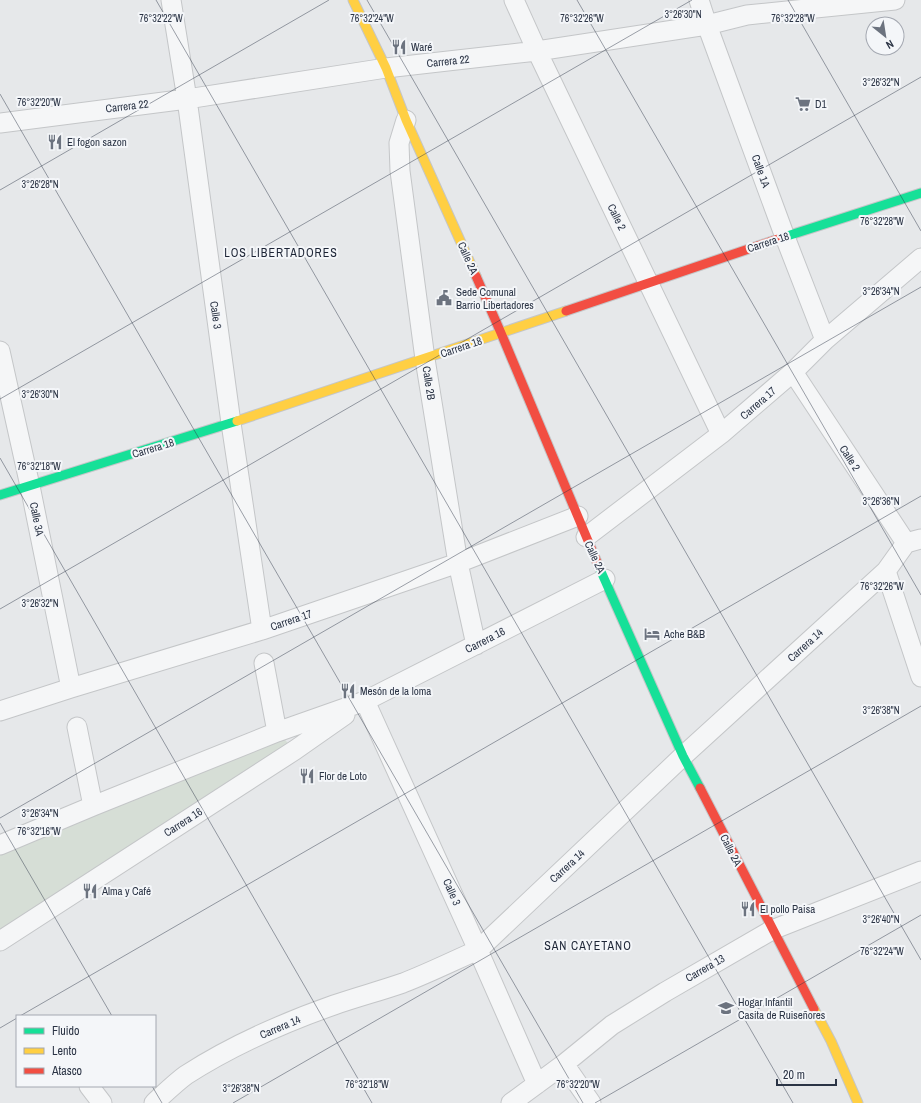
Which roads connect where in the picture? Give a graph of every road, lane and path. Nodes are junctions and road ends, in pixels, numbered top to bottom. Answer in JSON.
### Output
{"nodes":[{"id":1,"x":171,"y":0,"type":"edge"},
{"id":2,"x":353,"y":0,"type":"edge"},
{"id":3,"x":514,"y":0,"type":"edge"},
{"id":4,"x":699,"y":0,"type":"edge"},
{"id":5,"x":762,"y":0,"type":"edge"},
{"id":6,"x":895,"y":0,"type":"edge"},
{"id":7,"x":747,"y":15,"type":"junction"},
{"id":8,"x":707,"y":25,"type":"junction"},
{"id":9,"x":537,"y":51,"type":"junction"},
{"id":10,"x":386,"y":68,"type":"junction"},
{"id":11,"x":187,"y":99,"type":"junction"},
{"id":12,"x":406,"y":120,"type":"junction"},
{"id":13,"x":0,"y":123,"type":"edge"},
{"id":14,"x":921,"y":193,"type":"edge"},
{"id":15,"x":785,"y":237,"type":"junction"},
{"id":16,"x":921,"y":258,"type":"edge"},
{"id":17,"x":649,"y":282,"type":"junction"},
{"id":18,"x":501,"y":332,"type":"junction"},
{"id":19,"x":825,"y":340,"type":"junction"},
{"id":20,"x":0,"y":351,"type":"edge"},
{"id":21,"x":425,"y":359,"type":"junction"},
{"id":22,"x":793,"y":372,"type":"junction"},
{"id":23,"x":231,"y":423,"type":"junction"},
{"id":24,"x":721,"y":434,"type":"junction"},
{"id":25,"x":30,"y":486,"type":"junction"},
{"id":26,"x":0,"y":495,"type":"edge"},
{"id":27,"x":578,"y":516,"type":"junction"},
{"id":28,"x":586,"y":537,"type":"junction"},
{"id":29,"x":914,"y":541,"type":"edge"},
{"id":30,"x":458,"y":563,"type":"junction"},
{"id":31,"x":886,"y":571,"type":"junction"},
{"id":32,"x":605,"y":580,"type":"junction"},
{"id":33,"x":262,"y":630,"type":"junction"},
{"id":34,"x":476,"y":645,"type":"junction"},
{"id":35,"x":264,"y":663,"type":"dead end"},
{"id":36,"x":921,"y":677,"type":"edge"},
{"id":37,"x":71,"y":688,"type":"junction"},
{"id":38,"x":365,"y":701,"type":"junction"},
{"id":39,"x":0,"y":711,"type":"edge"},
{"id":40,"x":78,"y":726,"type":"dead end"},
{"id":41,"x":277,"y":732,"type":"junction"},
{"id":42,"x":683,"y":756,"type":"junction"},
{"id":43,"x":92,"y":806,"type":"junction"},
{"id":44,"x":0,"y":845,"type":"edge"},
{"id":45,"x":921,"y":871,"type":"edge"},
{"id":46,"x":772,"y":930,"type":"junction"},
{"id":47,"x":0,"y":941,"type":"edge"},
{"id":48,"x":478,"y":950,"type":"junction"},
{"id":49,"x":564,"y":1064,"type":"junction"},
{"id":50,"x":537,"y":1084,"type":"junction"},
{"id":51,"x":90,"y":1087,"type":"edge"},
{"id":52,"x":102,"y":1103,"type":"edge"},
{"id":53,"x":154,"y":1103,"type":"edge"},
{"id":54,"x":511,"y":1103,"type":"edge"},
{"id":55,"x":591,"y":1103,"type":"edge"},
{"id":56,"x":858,"y":1103,"type":"edge"}],
"edges":[{"from":1,"to":11,"type":"street","name":"Calle 3"},
{"from":2,"to":10,"type":"street","name":"Calle 2A"},
{"from":3,"to":9,"type":"street","name":"Calle 2"},
{"from":4,"to":8,"type":"street","name":"Calle 1A"},
{"from":5,"to":7,"type":"street"},
{"from":6,"to":7,"type":"street","name":"Carrera 22"},
{"from":7,"to":8,"type":"street","name":"Carrera 22"},
{"from":8,"to":9,"type":"street","name":"Carrera 22"},
{"from":8,"to":15,"type":"street","name":"Calle 1A"},
{"from":9,"to":10,"type":"street","name":"Carrera 22"},
{"from":9,"to":17,"type":"street","name":"Calle 2"},
{"from":10,"to":11,"type":"street","name":"Carrera 22"},
{"from":10,"to":12,"type":"street","name":"Calle 2A"},
{"from":11,"to":13,"type":"street","name":"Carrera 22"},
{"from":11,"to":23,"type":"street","name":"Calle 3"},
{"from":12,"to":18,"type":"street","name":"Calle 2A"},
{"from":12,"to":21,"type":"street","name":"Calle 2B"},
{"from":14,"to":15,"type":"street","name":"Carrera 18"},
{"from":15,"to":17,"type":"street","name":"Carrera 18"},
{"from":15,"to":19,"type":"street","name":"Calle 1A"},
{"from":16,"to":19,"type":"street","name":"Carrera 17"},
{"from":17,"to":18,"type":"street","name":"Carrera 18"},
{"from":17,"to":24,"type":"street","name":"Calle 2"},
{"from":18,"to":21,"type":"street","name":"Carrera 18"},
{"from":18,"to":27,"type":"street","name":"Calle 2A"},
{"from":19,"to":22,"type":"street","name":"Carrera 17"},
{"from":20,"to":25,"type":"street","name":"Calle 3A"},
{"from":21,"to":23,"type":"street","name":"Carrera 18"},
{"from":21,"to":30,"type":"street","name":"Calle 2B"},
{"from":22,"to":24,"type":"street","name":"Carrera 17"},
{"from":22,"to":29,"type":"street","name":"Calle 2"},
{"from":23,"to":25,"type":"street","name":"Carrera 18"},
{"from":23,"to":33,"type":"street","name":"Calle 3"},
{"from":24,"to":28,"type":"street","name":"Carrera 17"},
{"from":25,"to":26,"type":"street","name":"Carrera 18"},
{"from":25,"to":37,"type":"street","name":"Calle 3A"},
{"from":27,"to":28,"type":"street","name":"Calle 2A"},
{"from":27,"to":30,"type":"street","name":"Carrera 17"},
{"from":28,"to":32,"type":"street","name":"Calle 2A"},
{"from":29,"to":31,"type":"street","name":"Carrera 14"},
{"from":30,"to":33,"type":"street","name":"Carrera 17"},
{"from":30,"to":34,"type":"street","name":"Calle 2B"},
{"from":31,"to":36,"type":"street"},
{"from":31,"to":42,"type":"street","name":"Carrera 14"},
{"from":32,"to":34,"type":"street","name":"Carrera 16"},
{"from":32,"to":42,"type":"street","name":"Calle 2A"},
{"from":33,"to":37,"type":"street","name":"Carrera 17"},
{"from":34,"to":38,"type":"street","name":"Carrera 16"},
{"from":35,"to":41,"type":"street"},
{"from":37,"to":39,"type":"street","name":"Carrera 17"},
{"from":38,"to":41,"type":"street","name":"Carrera 16"},
{"from":38,"to":47,"type":"street","name":"Carrera 16"},
{"from":38,"to":48,"type":"street","name":"Calle 3"},
{"from":40,"to":43,"type":"street"},
{"from":41,"to":43,"type":"street","name":"Carrera 16"},
{"from":42,"to":46,"type":"street","name":"Calle 2A"},
{"from":42,"to":48,"type":"street","name":"Carrera 14"},
{"from":43,"to":44,"type":"street","name":"Carrera 16"},
{"from":45,"to":46,"type":"street","name":"Carrera 13"},
{"from":46,"to":49,"type":"street","name":"Carrera 13"},
{"from":46,"to":56,"type":"street","name":"Calle 2A"},
{"from":48,"to":50,"type":"street","name":"Calle 3"},
{"from":48,"to":53,"type":"street","name":"Carrera 14"},
{"from":49,"to":50,"type":"street","name":"Carrera 13"},
{"from":49,"to":55,"type":"street"},
{"from":50,"to":54,"type":"street","name":"Carrera 13"},
{"from":51,"to":52,"type":"street"}]}
